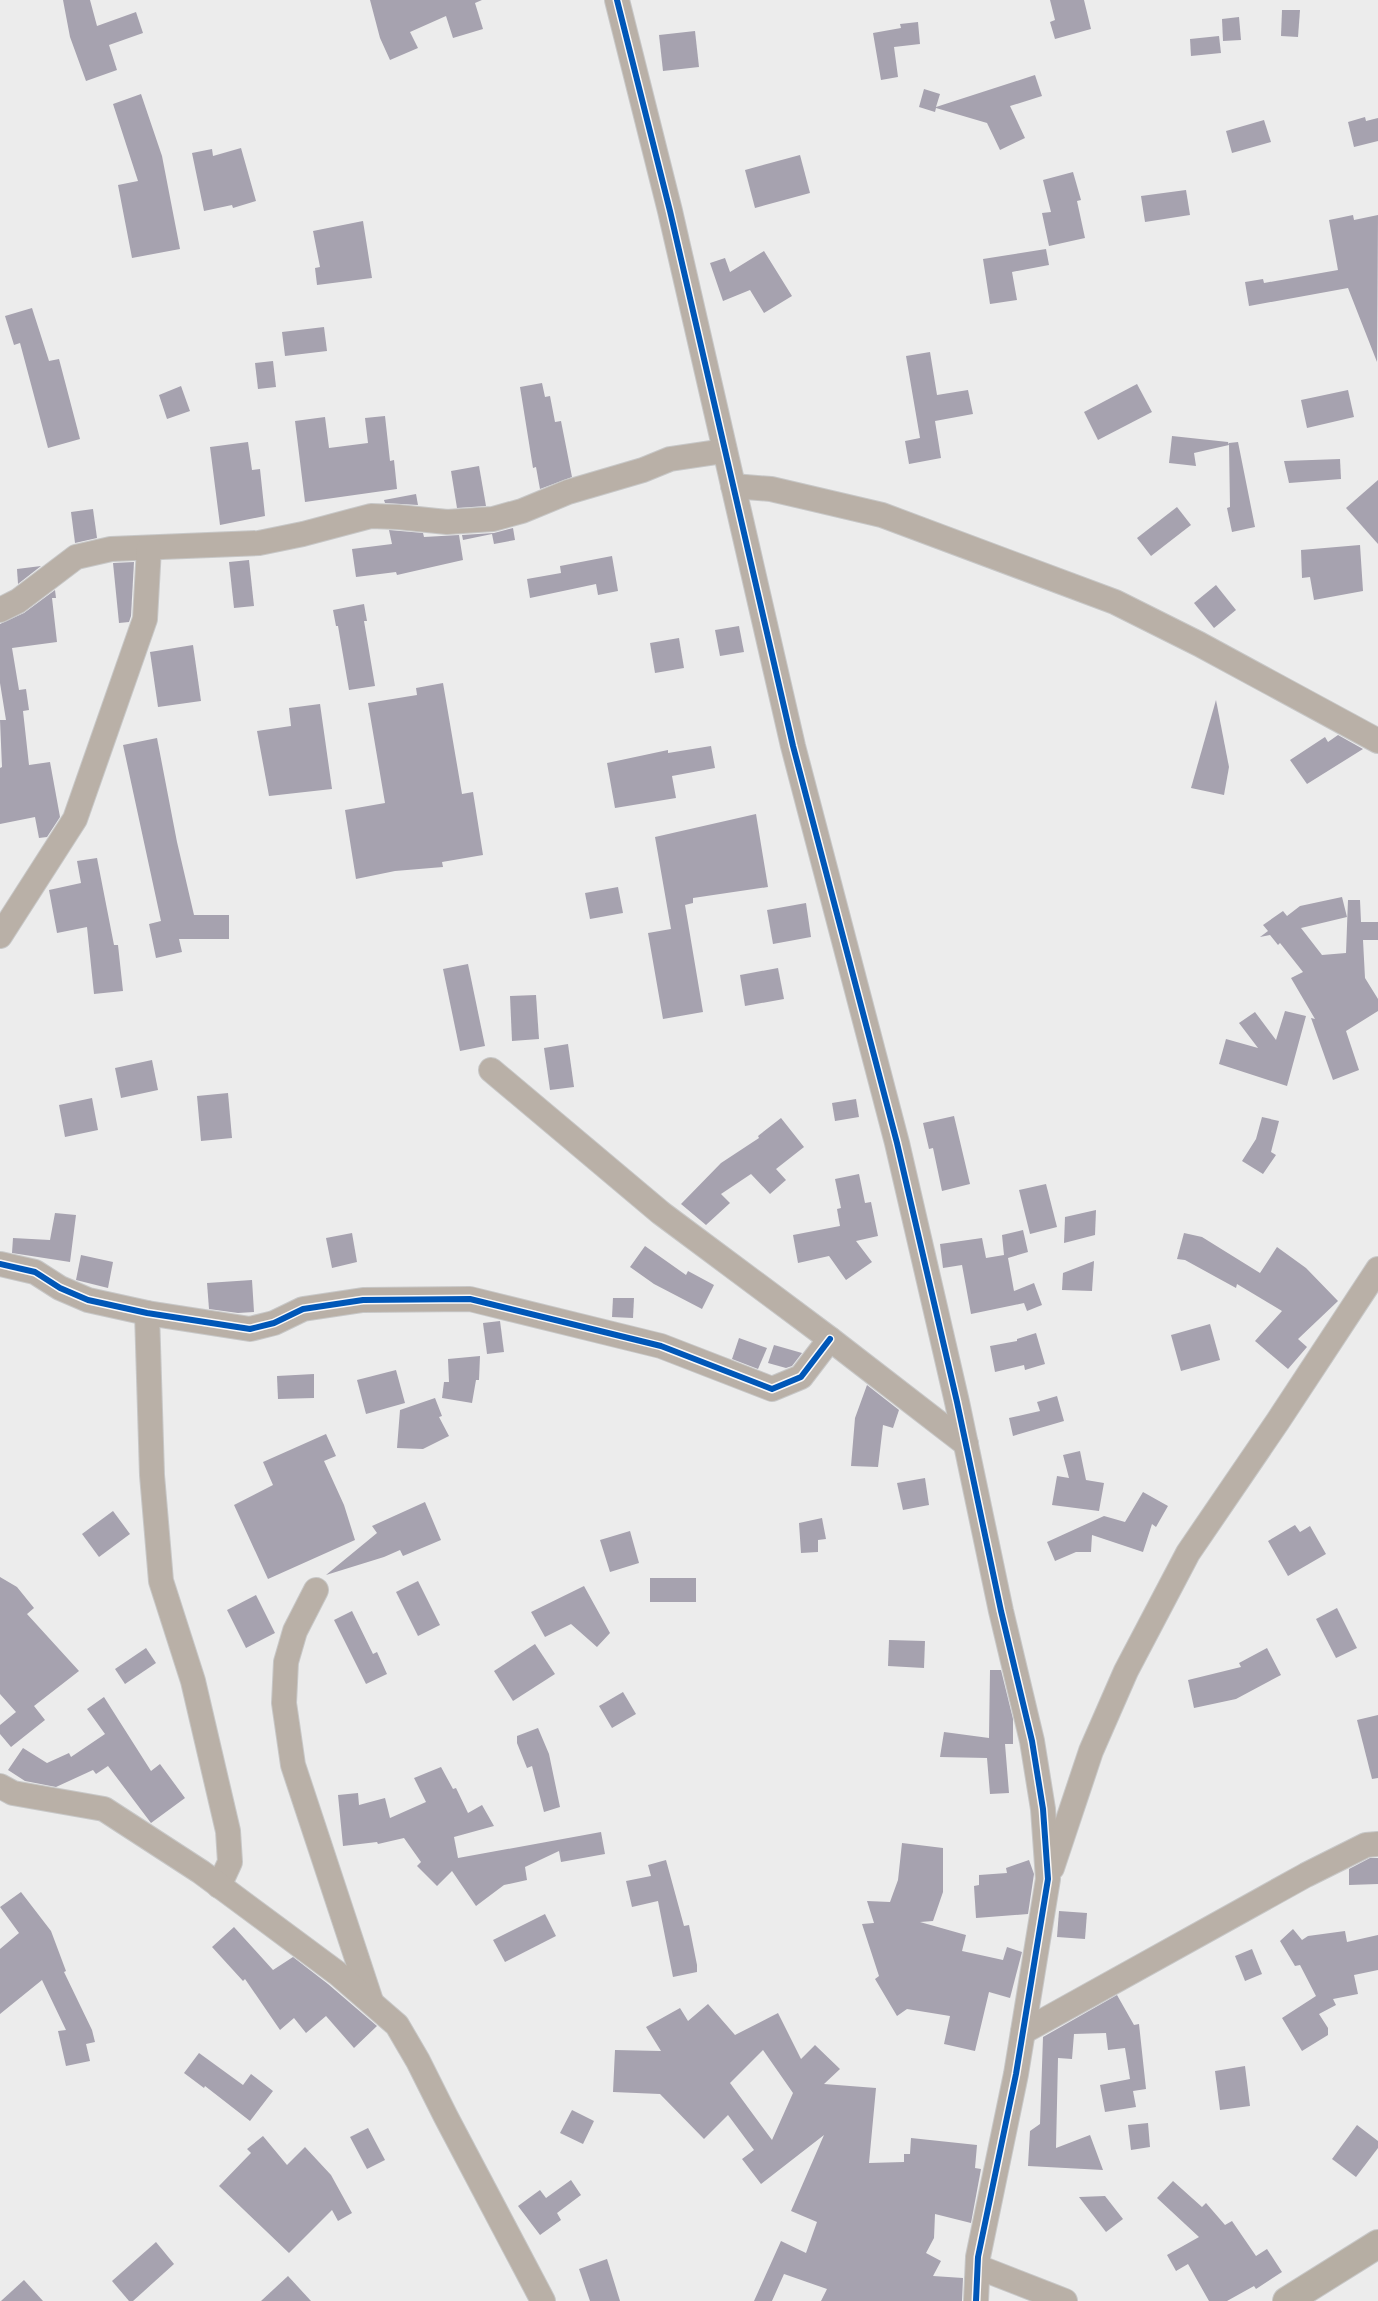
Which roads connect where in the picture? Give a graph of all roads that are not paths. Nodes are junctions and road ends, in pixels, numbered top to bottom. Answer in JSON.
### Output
{"nodes":[{"id":1,"x":617,"y":0,"type":"edge"},
{"id":2,"x":724,"y":451,"type":"junction"},
{"id":3,"x":732,"y":486,"type":"junction"},
{"id":4,"x":149,"y":548,"type":"junction"},
{"id":5,"x":0,"y":610,"type":"edge"},
{"id":6,"x":1378,"y":741,"type":"edge"},
{"id":7,"x":0,"y":936,"type":"edge"},
{"id":8,"x":490,"y":1070,"type":"dead end"},
{"id":9,"x":0,"y":1264,"type":"edge"},
{"id":10,"x":1378,"y":1269,"type":"edge"},
{"id":11,"x":148,"y":1313,"type":"junction"},
{"id":12,"x":830,"y":1339,"type":"junction"},
{"id":13,"x":966,"y":1444,"type":"junction"},
{"id":14,"x":316,"y":1590,"type":"dead end"},
{"id":15,"x":0,"y":1786,"type":"edge"},
{"id":16,"x":1378,"y":1844,"type":"edge"},
{"id":17,"x":1048,"y":1879,"type":"junction"},
{"id":18,"x":219,"y":1886,"type":"junction"},
{"id":19,"x":371,"y":2002,"type":"junction"},
{"id":20,"x":1023,"y":2032,"type":"junction"},
{"id":21,"x":1378,"y":2244,"type":"edge"},
{"id":22,"x":978,"y":2267,"type":"junction"},
{"id":23,"x":543,"y":2301,"type":"edge"},
{"id":24,"x":976,"y":2301,"type":"edge"},
{"id":25,"x":1065,"y":2301,"type":"edge"},
{"id":26,"x":1287,"y":2301,"type":"edge"}],
"edges":[{"from":1,"to":2,"type":"street"},
{"from":2,"to":3,"type":"street"},
{"from":2,"to":4,"type":"street"},
{"from":3,"to":6,"type":"street"},
{"from":3,"to":13,"type":"street"},
{"from":4,"to":5,"type":"street"},
{"from":4,"to":7,"type":"street"},
{"from":8,"to":12,"type":"street"},
{"from":9,"to":11,"type":"street"},
{"from":10,"to":17,"type":"street"},
{"from":11,"to":12,"type":"street"},
{"from":11,"to":18,"type":"street"},
{"from":12,"to":13,"type":"street"},
{"from":13,"to":17,"type":"street"},
{"from":14,"to":19,"type":"street"},
{"from":15,"to":18,"type":"street"},
{"from":16,"to":20,"type":"street"},
{"from":17,"to":20,"type":"street"},
{"from":18,"to":19,"type":"street"},
{"from":19,"to":23,"type":"street"},
{"from":20,"to":22,"type":"street"},
{"from":21,"to":26,"type":"street"},
{"from":22,"to":24,"type":"street"},
{"from":22,"to":25,"type":"street"}]}
